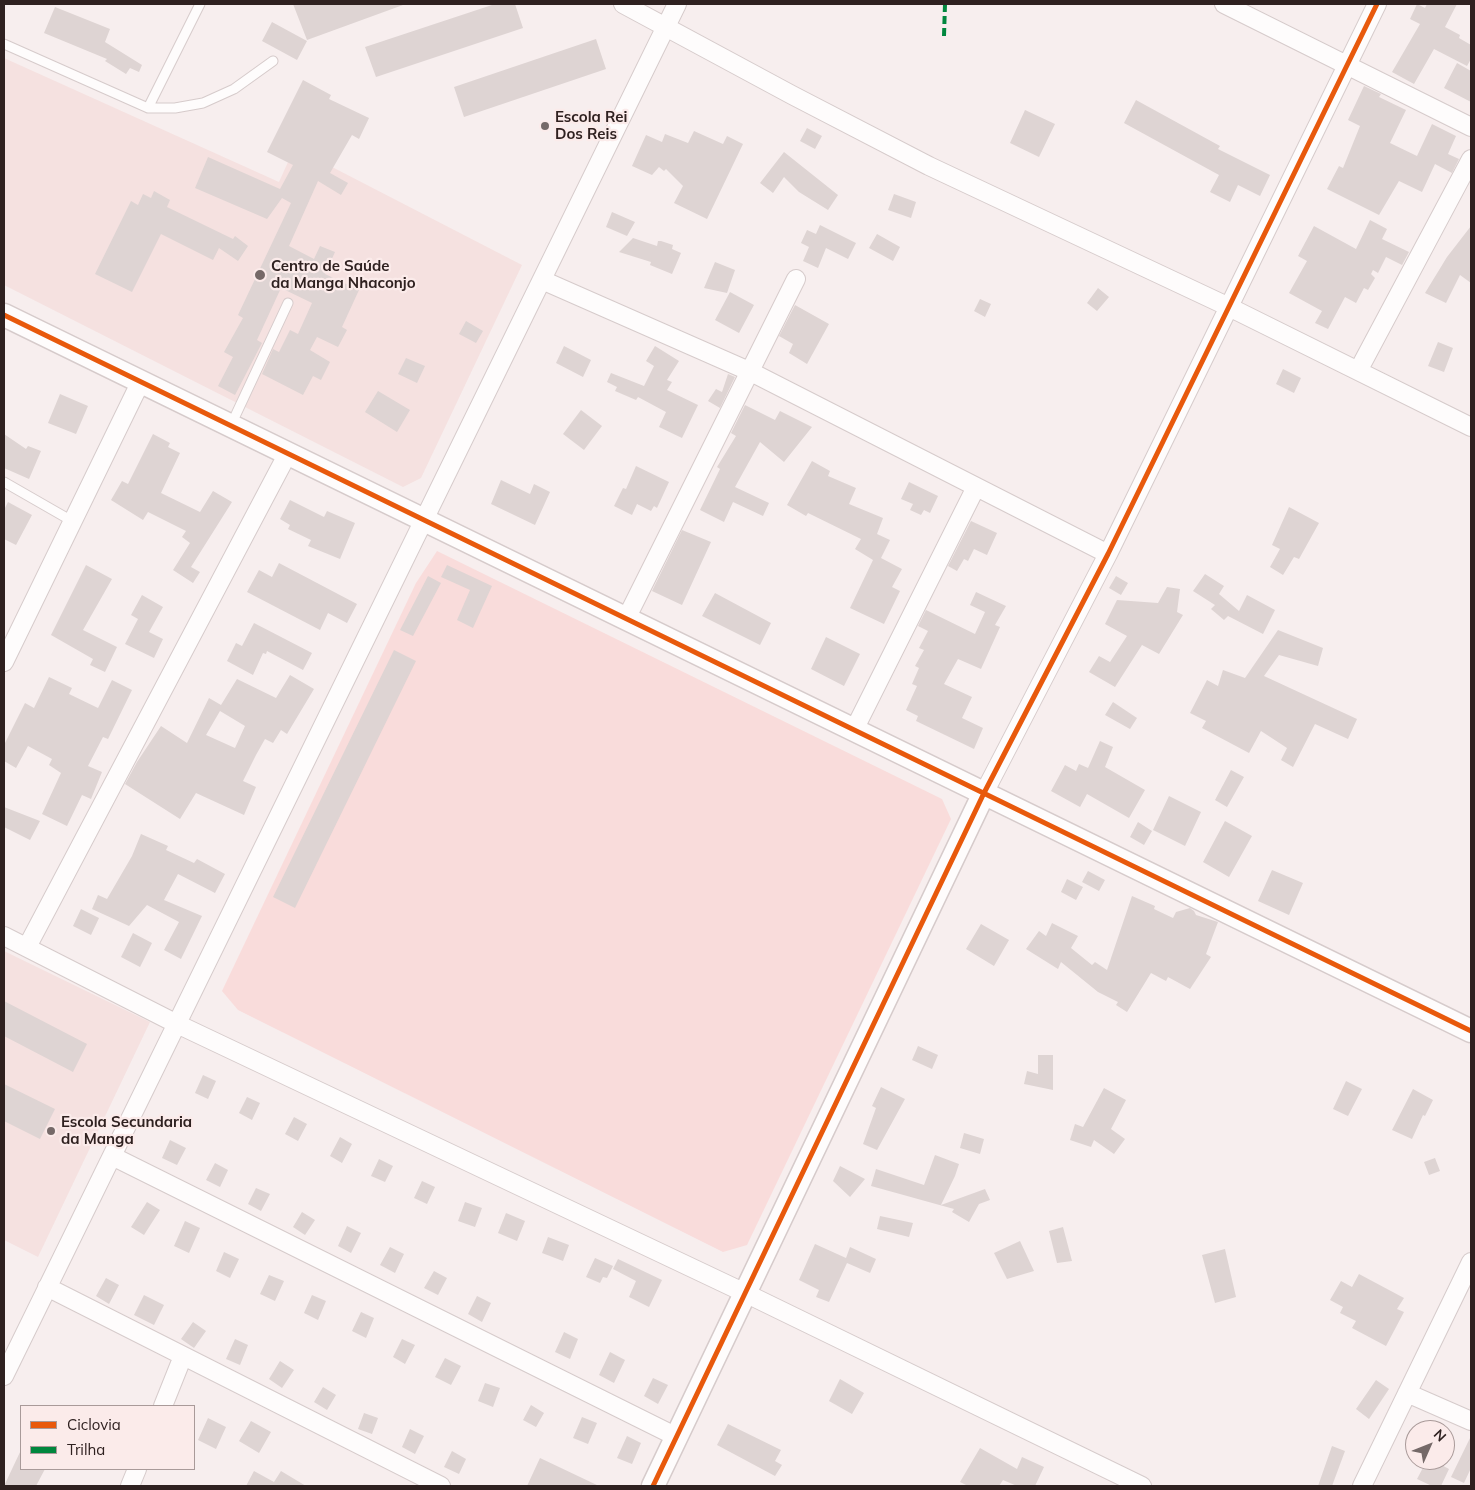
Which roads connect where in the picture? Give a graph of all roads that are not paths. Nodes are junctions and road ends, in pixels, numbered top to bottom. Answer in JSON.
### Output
{"nodes":[{"id":1,"x":200,"y":4,"type":"edge"},
{"id":2,"x":623,"y":4,"type":"edge"},
{"id":3,"x":677,"y":4,"type":"edge"},
{"id":4,"x":1224,"y":4,"type":"edge"},
{"id":5,"x":1377,"y":4,"type":"edge"},
{"id":6,"x":666,"y":26,"type":"junction"},
{"id":7,"x":4,"y":44,"type":"edge"},
{"id":8,"x":273,"y":61,"type":"dead end"},
{"id":9,"x":1347,"y":66,"type":"junction"},
{"id":10,"x":148,"y":108,"type":"junction"},
{"id":11,"x":1471,"y":127,"type":"edge"},
{"id":12,"x":1471,"y":159,"type":"edge"},
{"id":13,"x":796,"y":279,"type":"dead end"},
{"id":14,"x":542,"y":280,"type":"junction"},
{"id":15,"x":288,"y":303,"type":"dead end"},
{"id":16,"x":1229,"y":307,"type":"junction"},
{"id":17,"x":4,"y":315,"type":"edge"},
{"id":18,"x":1358,"y":371,"type":"junction"},
{"id":19,"x":751,"y":372,"type":"junction"},
{"id":20,"x":141,"y":382,"type":"junction"},
{"id":21,"x":230,"y":425,"type":"junction"},
{"id":22,"x":1471,"y":427,"type":"edge"},
{"id":23,"x":288,"y":453,"type":"junction"},
{"id":24,"x":4,"y":482,"type":"edge"},
{"id":25,"x":976,"y":487,"type":"junction"},
{"id":26,"x":424,"y":520,"type":"junction"},
{"id":27,"x":72,"y":521,"type":"junction"},
{"id":28,"x":1108,"y":554,"type":"junction"},
{"id":29,"x":626,"y":619,"type":"junction"},
{"id":30,"x":4,"y":662,"type":"edge"},
{"id":31,"x":854,"y":730,"type":"junction"},
{"id":32,"x":984,"y":793,"type":"junction"},
{"id":33,"x":4,"y":936,"type":"edge"},
{"id":34,"x":27,"y":947,"type":"junction"},
{"id":35,"x":175,"y":1024,"type":"junction"},
{"id":36,"x":1471,"y":1031,"type":"edge"},
{"id":37,"x":112,"y":1156,"type":"junction"},
{"id":38,"x":1471,"y":1262,"type":"edge"},
{"id":39,"x":47,"y":1287,"type":"junction"},
{"id":40,"x":746,"y":1293,"type":"junction"},
{"id":41,"x":183,"y":1356,"type":"junction"},
{"id":42,"x":4,"y":1376,"type":"edge"},
{"id":43,"x":1407,"y":1392,"type":"junction"},
{"id":44,"x":163,"y":1405,"type":"edge"},
{"id":45,"x":1471,"y":1421,"type":"edge"},
{"id":46,"x":677,"y":1437,"type":"junction"},
{"id":47,"x":441,"y":1486,"type":"edge"},
{"id":48,"x":653,"y":1486,"type":"edge"},
{"id":49,"x":1142,"y":1486,"type":"edge"},
{"id":50,"x":1362,"y":1486,"type":"edge"}],
"edges":[{"from":1,"to":10,"type":"lane"},
{"from":2,"to":6,"type":"street"},
{"from":3,"to":6,"type":"street"},
{"from":4,"to":9,"type":"street"},
{"from":5,"to":9,"type":"street"},
{"from":6,"to":14,"type":"street"},
{"from":6,"to":16,"type":"street"},
{"from":7,"to":10,"type":"lane"},
{"from":8,"to":10,"type":"lane"},
{"from":9,"to":11,"type":"street"},
{"from":9,"to":16,"type":"street"},
{"from":12,"to":18,"type":"street"},
{"from":13,"to":19,"type":"street"},
{"from":14,"to":19,"type":"street"},
{"from":14,"to":26,"type":"street"},
{"from":15,"to":21,"type":"lane"},
{"from":16,"to":18,"type":"street"},
{"from":16,"to":28,"type":"street"},
{"from":17,"to":20,"type":"street"},
{"from":18,"to":22,"type":"street"},
{"from":19,"to":25,"type":"street"},
{"from":19,"to":29,"type":"street"},
{"from":20,"to":21,"type":"street"},
{"from":20,"to":27,"type":"street"},
{"from":21,"to":23,"type":"street"},
{"from":23,"to":26,"type":"street"},
{"from":23,"to":34,"type":"street"},
{"from":24,"to":27,"type":"lane"},
{"from":25,"to":28,"type":"street"},
{"from":25,"to":31,"type":"street"},
{"from":26,"to":29,"type":"street"},
{"from":26,"to":35,"type":"street"},
{"from":27,"to":30,"type":"street"},
{"from":28,"to":32,"type":"street"},
{"from":29,"to":31,"type":"street"},
{"from":31,"to":32,"type":"street"},
{"from":32,"to":36,"type":"street"},
{"from":32,"to":40,"type":"street"},
{"from":33,"to":34,"type":"street"},
{"from":34,"to":35,"type":"street"},
{"from":35,"to":37,"type":"street"},
{"from":35,"to":40,"type":"street"},
{"from":37,"to":39,"type":"street"},
{"from":37,"to":46,"type":"street"},
{"from":38,"to":43,"type":"street"},
{"from":39,"to":41,"type":"street"},
{"from":39,"to":42,"type":"street"},
{"from":40,"to":46,"type":"street"},
{"from":40,"to":49,"type":"street"},
{"from":41,"to":44,"type":"street"},
{"from":41,"to":47,"type":"street"},
{"from":43,"to":45,"type":"street"},
{"from":43,"to":50,"type":"street"},
{"from":46,"to":48,"type":"street"}]}
